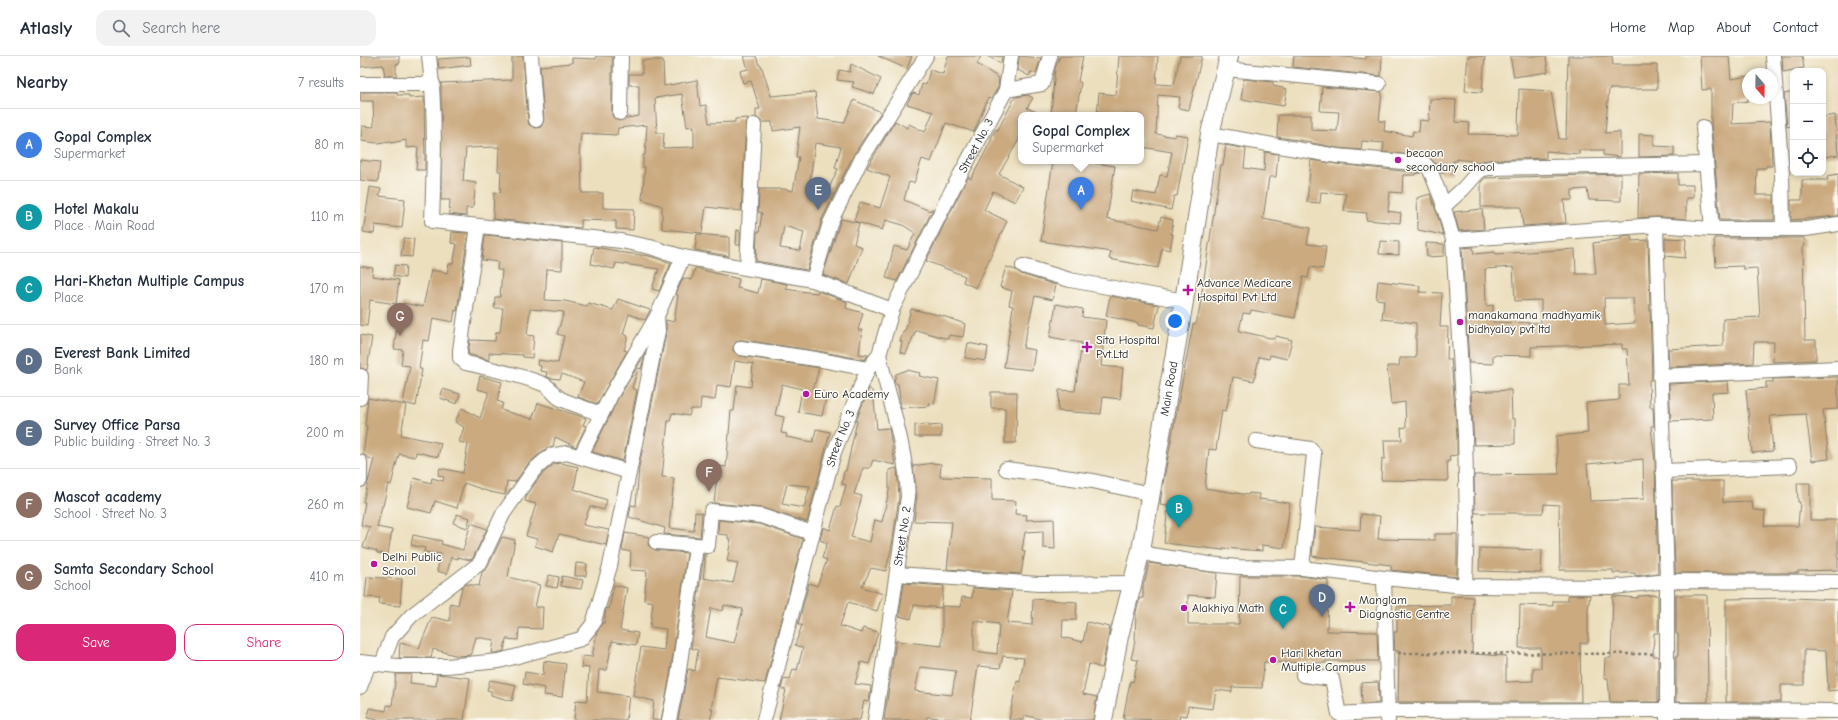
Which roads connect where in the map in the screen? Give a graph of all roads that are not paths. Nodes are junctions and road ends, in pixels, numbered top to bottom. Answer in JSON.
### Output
{"nodes":[{"id":1,"x":429,"y":56,"type":"edge"},
{"id":2,"x":531,"y":56,"type":"edge"},
{"id":3,"x":621,"y":56,"type":"edge"},
{"id":4,"x":926,"y":56,"type":"edge"},
{"id":5,"x":1011,"y":56,"type":"edge"},
{"id":6,"x":1050,"y":56,"type":"edge"},
{"id":7,"x":1773,"y":56,"type":"edge"},
{"id":8,"x":1227,"y":63,"type":"edge"},
{"id":9,"x":360,"y":84,"type":"edge"},
{"id":10,"x":433,"y":84,"type":"junction"},
{"id":11,"x":1380,"y":84,"type":"dead end"},
{"id":12,"x":1006,"y":90,"type":"junction"},
{"id":13,"x":620,"y":113,"type":"dead end"},
{"id":14,"x":536,"y":120,"type":"dead end"},
{"id":15,"x":754,"y":125,"type":"dead end"},
{"id":16,"x":1703,"y":127,"type":"dead end"},
{"id":17,"x":1210,"y":134,"type":"junction"},
{"id":18,"x":1706,"y":164,"type":"junction"},
{"id":19,"x":1443,"y":206,"type":"junction"},
{"id":20,"x":1838,"y":224,"type":"edge"},
{"id":21,"x":1656,"y":225,"type":"junction"},
{"id":22,"x":478,"y":226,"type":"junction"},
{"id":23,"x":1783,"y":228,"type":"junction"},
{"id":24,"x":1712,"y":229,"type":"junction"},
{"id":25,"x":1453,"y":240,"type":"junction"},
{"id":26,"x":683,"y":257,"type":"junction"},
{"id":27,"x":1023,"y":266,"type":"dead end"},
{"id":28,"x":747,"y":268,"type":"junction"},
{"id":29,"x":813,"y":280,"type":"junction"},
{"id":30,"x":1184,"y":301,"type":"junction"},
{"id":31,"x":892,"y":310,"type":"junction"},
{"id":32,"x":657,"y":316,"type":"junction"},
{"id":33,"x":741,"y":348,"type":"dead end"},
{"id":34,"x":879,"y":355,"type":"junction"},
{"id":35,"x":1838,"y":368,"type":"edge"},
{"id":36,"x":868,"y":369,"type":"junction"},
{"id":37,"x":361,"y":376,"type":"edge"},
{"id":38,"x":1660,"y":376,"type":"junction"},
{"id":39,"x":360,"y":398,"type":"edge"},
{"id":40,"x":601,"y":414,"type":"junction"},
{"id":41,"x":1256,"y":441,"type":"dead end"},
{"id":42,"x":580,"y":457,"type":"junction"},
{"id":43,"x":360,"y":462,"type":"edge"},
{"id":44,"x":1790,"y":466,"type":"dead end"},
{"id":45,"x":1006,"y":469,"type":"dead end"},
{"id":46,"x":1663,"y":471,"type":"junction"},
{"id":47,"x":629,"y":472,"type":"junction"},
{"id":48,"x":360,"y":479,"type":"edge"},
{"id":49,"x":1150,"y":494,"type":"junction"},
{"id":50,"x":812,"y":533,"type":"junction"},
{"id":51,"x":656,"y":542,"type":"dead end"},
{"id":52,"x":696,"y":546,"type":"junction"},
{"id":53,"x":1141,"y":550,"type":"junction"},
{"id":54,"x":1302,"y":568,"type":"junction"},
{"id":55,"x":897,"y":574,"type":"junction"},
{"id":56,"x":1384,"y":578,"type":"junction"},
{"id":57,"x":1667,"y":581,"type":"junction"},
{"id":58,"x":1838,"y":582,"type":"edge"},
{"id":59,"x":1132,"y":583,"type":"junction"},
{"id":60,"x":1465,"y":586,"type":"junction"},
{"id":61,"x":370,"y":663,"type":"edge"},
{"id":62,"x":1303,"y":675,"type":"dead end"},
{"id":63,"x":360,"y":687,"type":"edge"},
{"id":64,"x":1838,"y":711,"type":"edge"},
{"id":65,"x":1667,"y":715,"type":"edge"},
{"id":66,"x":1388,"y":716,"type":"edge"},
{"id":67,"x":669,"y":720,"type":"edge"},
{"id":68,"x":764,"y":720,"type":"edge"},
{"id":69,"x":875,"y":720,"type":"edge"},
{"id":70,"x":1103,"y":720,"type":"edge"}],
"edges":[{"from":1,"to":10,"type":"street"},
{"from":2,"to":14,"type":"street"},
{"from":3,"to":13,"type":"street"},
{"from":4,"to":29,"type":"street"},
{"from":5,"to":12,"type":"street","name":"Street No. 3"},
{"from":6,"to":12,"type":"street"},
{"from":7,"to":23,"type":"street"},
{"from":8,"to":11,"type":"street"},
{"from":8,"to":17,"type":"main road","name":"Main Road"},
{"from":9,"to":10,"type":"street"},
{"from":10,"to":22,"type":"street"},
{"from":12,"to":31,"type":"street","name":"Street No. 3"},
{"from":15,"to":28,"type":"street"},
{"from":16,"to":18,"type":"street"},
{"from":17,"to":19,"type":"street"},
{"from":17,"to":30,"type":"main road","name":"Main Road"},
{"from":18,"to":19,"type":"street"},
{"from":18,"to":24,"type":"street"},
{"from":19,"to":25,"type":"street"},
{"from":20,"to":23,"type":"street"},
{"from":21,"to":24,"type":"street"},
{"from":21,"to":25,"type":"street"},
{"from":21,"to":38,"type":"street"},
{"from":22,"to":26,"type":"street"},
{"from":22,"to":40,"type":"street"},
{"from":23,"to":24,"type":"street"},
{"from":25,"to":60,"type":"street"},
{"from":26,"to":28,"type":"street"},
{"from":26,"to":32,"type":"street"},
{"from":27,"to":30,"type":"street"},
{"from":28,"to":29,"type":"street"},
{"from":29,"to":31,"type":"street"},
{"from":30,"to":49,"type":"main road","name":"Main Road"},
{"from":31,"to":34,"type":"street","name":"Street No. 3"},
{"from":32,"to":40,"type":"street"},
{"from":32,"to":47,"type":"street"},
{"from":33,"to":36,"type":"street"},
{"from":34,"to":36,"type":"street","name":"Street No. 3"},
{"from":34,"to":55,"type":"street","name":"Street No. 2"},
{"from":35,"to":38,"type":"street"},
{"from":36,"to":50,"type":"street","name":"Street No. 3"},
{"from":37,"to":39,"type":"street"},
{"from":38,"to":46,"type":"street"},
{"from":40,"to":42,"type":"street"},
{"from":41,"to":54,"type":"street"},
{"from":42,"to":47,"type":"street"},
{"from":42,"to":61,"type":"street"},
{"from":43,"to":48,"type":"street"},
{"from":44,"to":46,"type":"street"},
{"from":45,"to":49,"type":"street"},
{"from":46,"to":57,"type":"street"},
{"from":47,"to":61,"type":"street"},
{"from":49,"to":53,"type":"main road","name":"Main Road"},
{"from":50,"to":52,"type":"street"},
{"from":50,"to":68,"type":"street","name":"Street No. 3"},
{"from":51,"to":52,"type":"street"},
{"from":52,"to":67,"type":"street"},
{"from":53,"to":54,"type":"street"},
{"from":53,"to":59,"type":"main road","name":"Main Road"},
{"from":54,"to":56,"type":"street"},
{"from":55,"to":59,"type":"street"},
{"from":55,"to":69,"type":"street","name":"Street No. 2"},
{"from":56,"to":60,"type":"street"},
{"from":56,"to":66,"type":"street"},
{"from":57,"to":58,"type":"street"},
{"from":57,"to":60,"type":"street"},
{"from":57,"to":65,"type":"street"},
{"from":59,"to":70,"type":"main road","name":"Main Road"},
{"from":61,"to":63,"type":"street"},
{"from":62,"to":66,"type":"street"},
{"from":64,"to":65,"type":"street"},
{"from":65,"to":66,"type":"street"}]}
